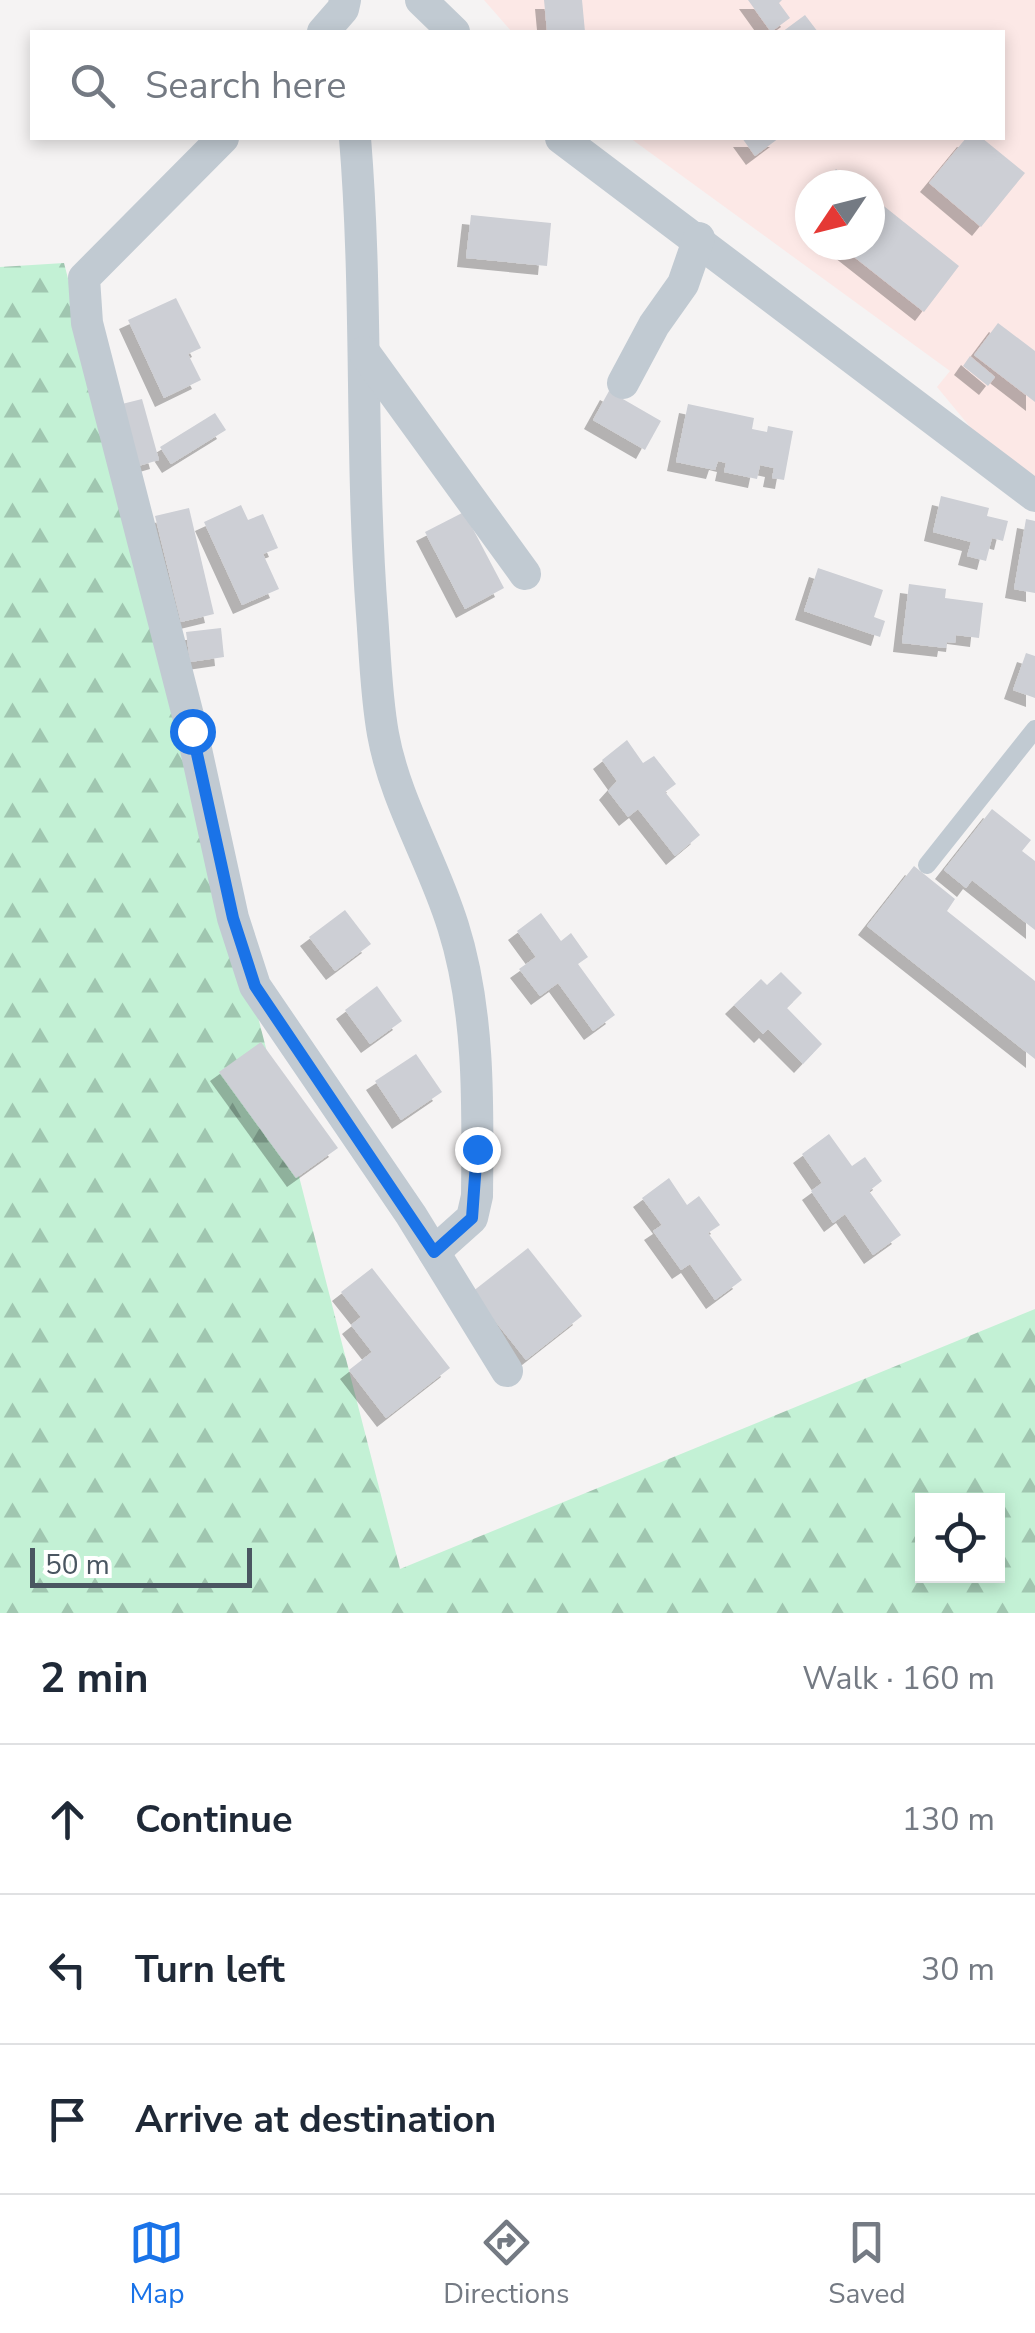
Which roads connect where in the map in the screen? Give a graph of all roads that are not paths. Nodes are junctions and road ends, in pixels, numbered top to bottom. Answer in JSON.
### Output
{"nodes":[{"id":1,"x":420,"y":0,"type":"edge"},
{"id":2,"x":452,"y":30,"type":"edge"},
{"id":3,"x":220,"y":140,"type":"edge"},
{"id":4,"x":355,"y":140,"type":"edge"},
{"id":5,"x":565,"y":140,"type":"edge"},
{"id":6,"x":699,"y":238,"type":"junction"},
{"id":7,"x":364,"y":352,"type":"junction"},
{"id":8,"x":623,"y":383,"type":"dead end"},
{"id":9,"x":1035,"y":496,"type":"edge"},
{"id":10,"x":525,"y":574,"type":"dead end"},
{"id":11,"x":1035,"y":729,"type":"edge"},
{"id":12,"x":927,"y":866,"type":"dead end"},
{"id":13,"x":434,"y":1252,"type":"junction"},
{"id":14,"x":507,"y":1371,"type":"dead end"}],
"edges":[{"from":1,"to":2,"type":"street"},
{"from":3,"to":13,"type":"street"},
{"from":4,"to":7,"type":"street"},
{"from":5,"to":6,"type":"street"},
{"from":6,"to":8,"type":"street"},
{"from":6,"to":9,"type":"street"},
{"from":7,"to":10,"type":"street"},
{"from":7,"to":13,"type":"street"},
{"from":11,"to":12,"type":"lane"},
{"from":13,"to":14,"type":"street"}]}
